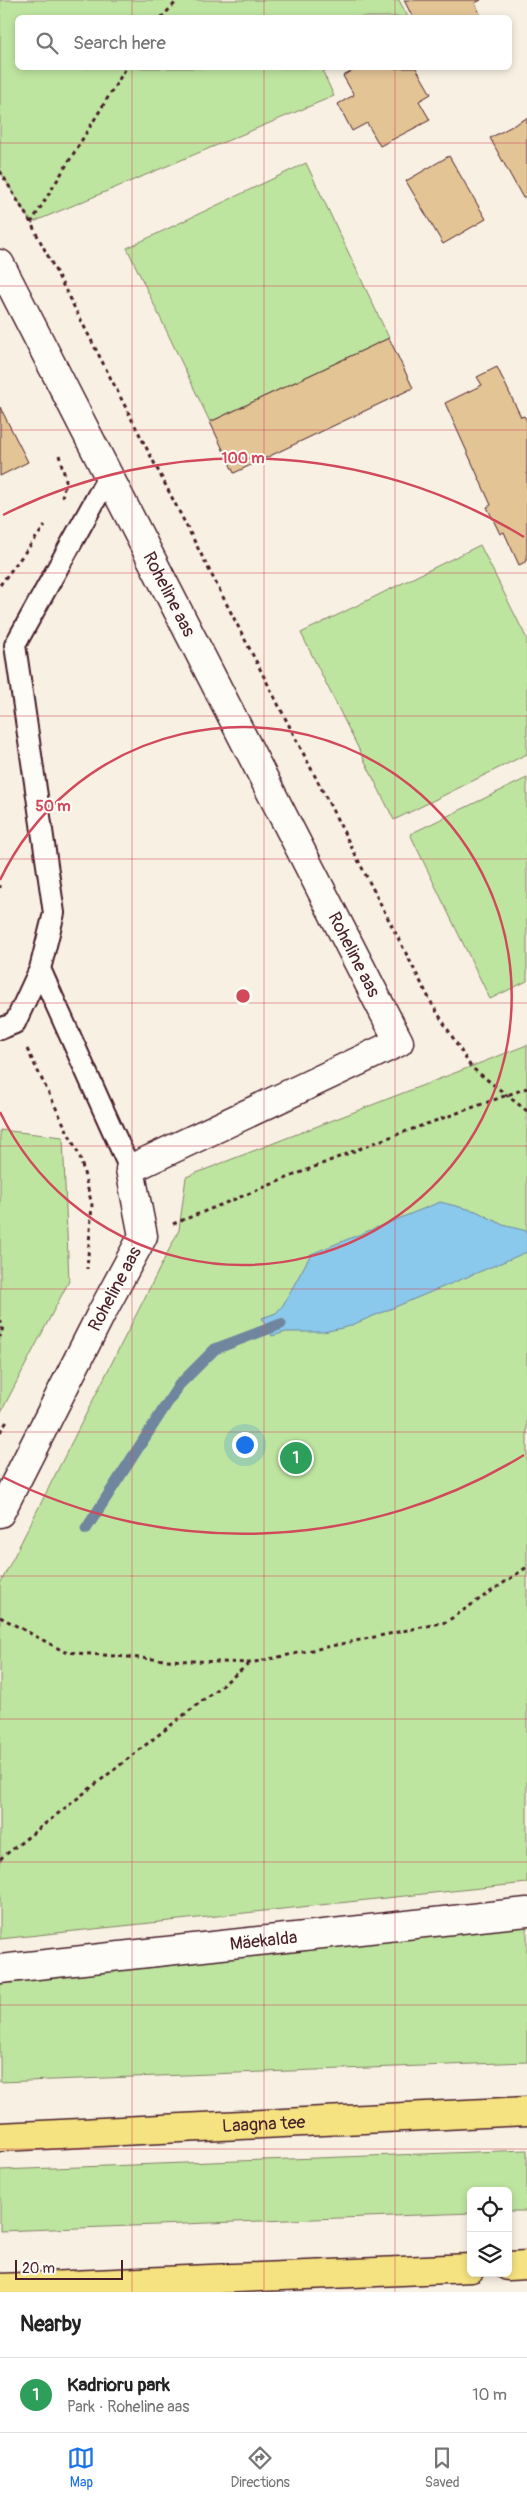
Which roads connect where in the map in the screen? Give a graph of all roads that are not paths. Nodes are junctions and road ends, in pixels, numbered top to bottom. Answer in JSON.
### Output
{"nodes":[{"id":1,"x":0,"y":264,"type":"edge"},
{"id":2,"x":108,"y":477,"type":"junction"},
{"id":3,"x":40,"y":969,"type":"junction"},
{"id":4,"x":8,"y":1026,"type":"edge"},
{"id":5,"x":130,"y":1169,"type":"junction"},
{"id":6,"x":0,"y":1513,"type":"edge"},
{"id":7,"x":527,"y":1912,"type":"edge"},
{"id":8,"x":0,"y":1969,"type":"edge"},
{"id":9,"x":527,"y":2110,"type":"edge"},
{"id":10,"x":0,"y":2136,"type":"edge"},
{"id":11,"x":527,"y":2265,"type":"edge"},
{"id":12,"x":512,"y":2266,"type":"edge"},
{"id":13,"x":467,"y":2268,"type":"edge"},
{"id":14,"x":0,"y":2288,"type":"edge"}],
"edges":[{"from":1,"to":2,"type":"street","name":"Roheline aas"},
{"from":2,"to":3,"type":"lane"},
{"from":2,"to":5,"type":"street","name":"Roheline aas"},
{"from":3,"to":4,"type":"lane"},
{"from":3,"to":5,"type":"lane"},
{"from":5,"to":6,"type":"street","name":"Roheline aas"},
{"from":7,"to":8,"type":"street","name":"Mäekalda"},
{"from":9,"to":10,"type":"main road","name":"Laagna tee"},
{"from":11,"to":12,"type":"main road"},
{"from":13,"to":14,"type":"main road"}]}
